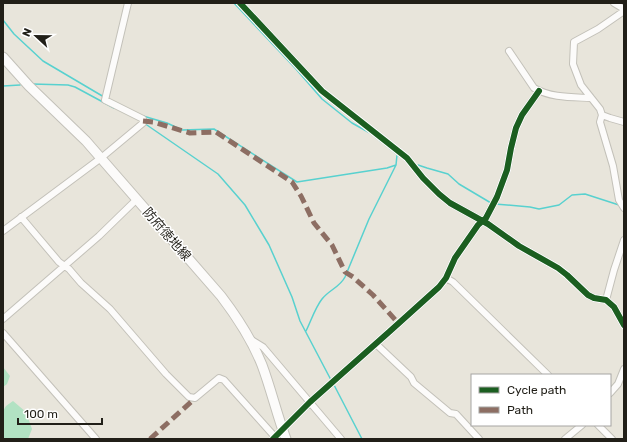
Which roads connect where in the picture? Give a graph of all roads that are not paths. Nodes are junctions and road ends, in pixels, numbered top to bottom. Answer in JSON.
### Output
{"nodes":[{"id":1,"x":128,"y":3,"type":"edge"},
{"id":2,"x":240,"y":3,"type":"edge"},
{"id":3,"x":614,"y":3,"type":"edge"},
{"id":4,"x":624,"y":10,"type":"edge"},
{"id":5,"x":509,"y":51,"type":"dead end"},
{"id":6,"x":3,"y":57,"type":"edge"},
{"id":7,"x":539,"y":90,"type":"junction"},
{"id":8,"x":591,"y":98,"type":"junction"},
{"id":9,"x":602,"y":115,"type":"junction"},
{"id":10,"x":624,"y":122,"type":"edge"},
{"id":11,"x":101,"y":158,"type":"junction"},
{"id":12,"x":137,"y":199,"type":"junction"},
{"id":13,"x":624,"y":208,"type":"edge"},
{"id":14,"x":21,"y":217,"type":"junction"},
{"id":15,"x":483,"y":221,"type":"junction"},
{"id":16,"x":3,"y":231,"type":"edge"},
{"id":17,"x":624,"y":240,"type":"edge"},
{"id":18,"x":65,"y":267,"type":"junction"},
{"id":19,"x":446,"y":278,"type":"junction"},
{"id":20,"x":606,"y":300,"type":"junction"},
{"id":21,"x":3,"y":319,"type":"edge"},
{"id":22,"x":624,"y":324,"type":"edge"},
{"id":23,"x":3,"y":333,"type":"edge"},
{"id":24,"x":250,"y":339,"type":"junction"},
{"id":25,"x":376,"y":344,"type":"junction"},
{"id":26,"x":624,"y":369,"type":"edge"},
{"id":27,"x":547,"y":374,"type":"edge"},
{"id":28,"x":611,"y":392,"type":"edge"},
{"id":29,"x":310,"y":402,"type":"junction"},
{"id":30,"x":581,"y":426,"type":"edge"},
{"id":31,"x":599,"y":426,"type":"edge"},
{"id":32,"x":282,"y":430,"type":"junction"},
{"id":33,"x":274,"y":438,"type":"edge"},
{"id":34,"x":96,"y":439,"type":"edge"},
{"id":35,"x":286,"y":439,"type":"edge"},
{"id":36,"x":341,"y":439,"type":"edge"},
{"id":37,"x":479,"y":439,"type":"edge"},
{"id":38,"x":565,"y":439,"type":"edge"},
{"id":39,"x":612,"y":439,"type":"edge"}],
"edges":[{"from":1,"to":11,"type":"street"},
{"from":2,"to":15,"type":"street"},
{"from":3,"to":4,"type":"street"},
{"from":4,"to":8,"type":"street"},
{"from":5,"to":7,"type":"street"},
{"from":6,"to":11,"type":"main road","name":"防府徳地線"},
{"from":7,"to":8,"type":"street"},
{"from":7,"to":15,"type":"street"},
{"from":8,"to":9,"type":"street"},
{"from":9,"to":10,"type":"street"},
{"from":9,"to":13,"type":"street"},
{"from":11,"to":12,"type":"main road","name":"防府徳地線"},
{"from":11,"to":14,"type":"street"},
{"from":12,"to":18,"type":"street"},
{"from":12,"to":24,"type":"main road","name":"防府徳地線"},
{"from":14,"to":16,"type":"street"},
{"from":14,"to":18,"type":"street"},
{"from":15,"to":19,"type":"street"},
{"from":15,"to":20,"type":"street"},
{"from":17,"to":20,"type":"street"},
{"from":18,"to":21,"type":"street"},
{"from":18,"to":33,"type":"street"},
{"from":19,"to":25,"type":"street"},
{"from":19,"to":27,"type":"street"},
{"from":20,"to":22,"type":"street"},
{"from":23,"to":34,"type":"street"},
{"from":24,"to":29,"type":"street"},
{"from":24,"to":32,"type":"main road","name":"防府徳地線"},
{"from":25,"to":29,"type":"street"},
{"from":25,"to":37,"type":"street"},
{"from":26,"to":28,"type":"street"},
{"from":29,"to":32,"type":"street"},
{"from":29,"to":36,"type":"street"},
{"from":30,"to":38,"type":"street"},
{"from":31,"to":39,"type":"street"},
{"from":32,"to":33,"type":"street"},
{"from":32,"to":35,"type":"main road","name":"防府徳地線"}]}
